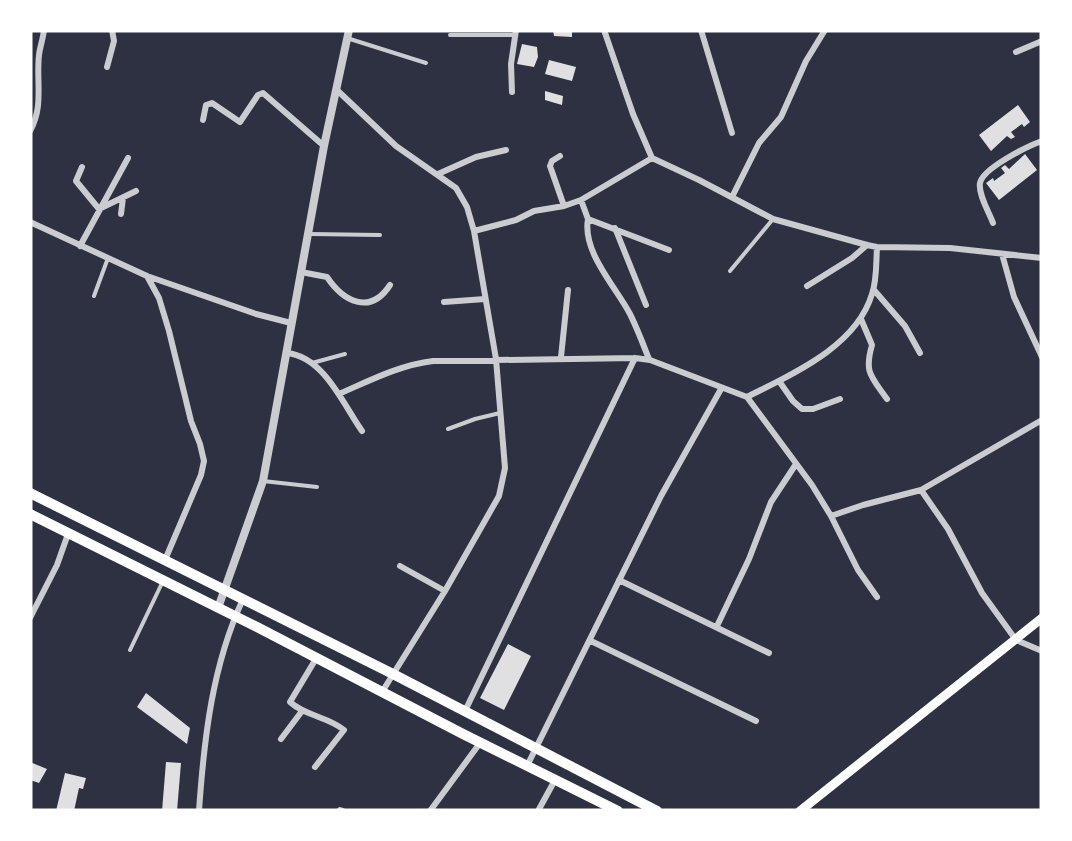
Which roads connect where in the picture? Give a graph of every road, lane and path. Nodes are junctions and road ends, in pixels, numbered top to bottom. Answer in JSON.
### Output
{"nodes":[{"id":1,"x":44,"y":30,"type":"edge"},
{"id":2,"x":112,"y":30,"type":"edge"},
{"id":3,"x":604,"y":30,"type":"edge"},
{"id":4,"x":702,"y":30,"type":"edge"},
{"id":5,"x":825,"y":30,"type":"edge"},
{"id":6,"x":515,"y":33,"type":"edge"},
{"id":7,"x":348,"y":34,"type":"edge"},
{"id":8,"x":450,"y":35,"type":"dead end"},
{"id":9,"x":1042,"y":41,"type":"edge"},
{"id":10,"x":1016,"y":52,"type":"dead end"},
{"id":11,"x":426,"y":63,"type":"dead end"},
{"id":12,"x":108,"y":67,"type":"dead end"},
{"id":13,"x":34,"y":82,"type":"edge"},
{"id":14,"x":338,"y":91,"type":"junction"},
{"id":15,"x":512,"y":92,"type":"dead end"},
{"id":16,"x":202,"y":120,"type":"dead end"},
{"id":17,"x":30,"y":130,"type":"edge"},
{"id":18,"x":732,"y":133,"type":"dead end"},
{"id":19,"x":1042,"y":141,"type":"edge"},
{"id":20,"x":324,"y":146,"type":"junction"},
{"id":21,"x":506,"y":150,"type":"dead end"},
{"id":22,"x":560,"y":156,"type":"dead end"},
{"id":23,"x":128,"y":158,"type":"dead end"},
{"id":24,"x":652,"y":158,"type":"junction"},
{"id":25,"x":82,"y":167,"type":"dead end"},
{"id":26,"x":438,"y":174,"type":"junction"},
{"id":27,"x":136,"y":192,"type":"dead end"},
{"id":28,"x":732,"y":197,"type":"junction"},
{"id":29,"x":123,"y":198,"type":"junction"},
{"id":30,"x":581,"y":200,"type":"junction"},
{"id":31,"x":564,"y":206,"type":"junction"},
{"id":32,"x":99,"y":209,"type":"junction"},
{"id":33,"x":120,"y":214,"type":"dead end"},
{"id":34,"x":773,"y":219,"type":"junction"},
{"id":35,"x":588,"y":220,"type":"junction"},
{"id":36,"x":30,"y":222,"type":"edge"},
{"id":37,"x":993,"y":223,"type":"dead end"},
{"id":38,"x":615,"y":228,"type":"junction"},
{"id":39,"x":474,"y":231,"type":"junction"},
{"id":40,"x":307,"y":234,"type":"junction"},
{"id":41,"x":380,"y":235,"type":"dead end"},
{"id":42,"x":867,"y":245,"type":"junction"},
{"id":43,"x":80,"y":246,"type":"junction"},
{"id":44,"x":877,"y":247,"type":"junction"},
{"id":45,"x":669,"y":250,"type":"dead end"},
{"id":46,"x":1002,"y":254,"type":"junction"},
{"id":47,"x":108,"y":258,"type":"junction"},
{"id":48,"x":1042,"y":258,"type":"edge"},
{"id":49,"x":730,"y":271,"type":"dead end"},
{"id":50,"x":300,"y":272,"type":"junction"},
{"id":51,"x":147,"y":276,"type":"junction"},
{"id":52,"x":390,"y":284,"type":"dead end"},
{"id":53,"x":806,"y":286,"type":"dead end"},
{"id":54,"x":568,"y":290,"type":"dead end"},
{"id":55,"x":874,"y":290,"type":"junction"},
{"id":56,"x":94,"y":296,"type":"dead end"},
{"id":57,"x":485,"y":299,"type":"junction"},
{"id":58,"x":444,"y":302,"type":"dead end"},
{"id":59,"x":646,"y":305,"type":"dead end"},
{"id":60,"x":861,"y":320,"type":"junction"},
{"id":61,"x":291,"y":323,"type":"junction"},
{"id":62,"x":287,"y":353,"type":"junction"},
{"id":63,"x":345,"y":354,"type":"dead end"},
{"id":64,"x":920,"y":354,"type":"dead end"},
{"id":65,"x":1042,"y":356,"type":"edge"},
{"id":66,"x":561,"y":357,"type":"junction"},
{"id":67,"x":635,"y":358,"type":"junction"},
{"id":68,"x":496,"y":360,"type":"junction"},
{"id":69,"x":650,"y":360,"type":"junction"},
{"id":70,"x":312,"y":362,"type":"junction"},
{"id":71,"x":779,"y":380,"type":"junction"},
{"id":72,"x":721,"y":389,"type":"junction"},
{"id":73,"x":341,"y":393,"type":"junction"},
{"id":74,"x":747,"y":397,"type":"junction"},
{"id":75,"x":840,"y":399,"type":"dead end"},
{"id":76,"x":887,"y":399,"type":"dead end"},
{"id":77,"x":500,"y":413,"type":"junction"},
{"id":78,"x":1042,"y":420,"type":"edge"},
{"id":79,"x":448,"y":430,"type":"dead end"},
{"id":80,"x":362,"y":431,"type":"dead end"},
{"id":81,"x":796,"y":464,"type":"junction"},
{"id":82,"x":263,"y":481,"type":"junction"},
{"id":83,"x":317,"y":486,"type":"dead end"},
{"id":84,"x":921,"y":490,"type":"junction"},
{"id":85,"x":30,"y":493,"type":"edge"},
{"id":86,"x":30,"y":514,"type":"edge"},
{"id":87,"x":831,"y":516,"type":"junction"},
{"id":88,"x":68,"y":534,"type":"junction"},
{"id":89,"x":165,"y":560,"type":"junction"},
{"id":90,"x":400,"y":566,"type":"dead end"},
{"id":91,"x":618,"y":580,"type":"junction"},
{"id":92,"x":163,"y":581,"type":"junction"},
{"id":93,"x":225,"y":591,"type":"junction"},
{"id":94,"x":445,"y":591,"type":"junction"},
{"id":95,"x":877,"y":598,"type":"dead end"},
{"id":96,"x":243,"y":599,"type":"junction"},
{"id":97,"x":218,"y":608,"type":"junction"},
{"id":98,"x":235,"y":617,"type":"junction"},
{"id":99,"x":30,"y":618,"type":"edge"},
{"id":100,"x":1042,"y":618,"type":"edge"},
{"id":101,"x":717,"y":626,"type":"junction"},
{"id":102,"x":1016,"y":640,"type":"junction"},
{"id":103,"x":591,"y":641,"type":"junction"},
{"id":104,"x":130,"y":650,"type":"dead end"},
{"id":105,"x":1042,"y":651,"type":"edge"},
{"id":106,"x":769,"y":653,"type":"dead end"},
{"id":107,"x":317,"y":657,"type":"junction"},
{"id":108,"x":394,"y":674,"type":"junction"},
{"id":109,"x":382,"y":692,"type":"junction"},
{"id":110,"x":302,"y":711,"type":"junction"},
{"id":111,"x":465,"y":711,"type":"junction"},
{"id":112,"x":756,"y":720,"type":"dead end"},
{"id":113,"x":281,"y":739,"type":"dead end"},
{"id":114,"x":481,"y":742,"type":"junction"},
{"id":115,"x":536,"y":749,"type":"junction"},
{"id":116,"x":527,"y":766,"type":"junction"},
{"id":117,"x":315,"y":767,"type":"dead end"},
{"id":118,"x":555,"y":780,"type":"junction"},
{"id":119,"x":200,"y":811,"type":"edge"},
{"id":120,"x":430,"y":811,"type":"edge"},
{"id":121,"x":538,"y":811,"type":"edge"},
{"id":122,"x":618,"y":811,"type":"edge"},
{"id":123,"x":657,"y":811,"type":"edge"},
{"id":124,"x":800,"y":811,"type":"edge"}],
"edges":[{"from":1,"to":13,"type":"street"},
{"from":2,"to":12,"type":"street"},
{"from":3,"to":24,"type":"street"},
{"from":4,"to":18,"type":"street"},
{"from":5,"to":28,"type":"street"},
{"from":6,"to":8,"type":"lane"},
{"from":6,"to":15,"type":"street"},
{"from":7,"to":11,"type":"lane"},
{"from":7,"to":14,"type":"street"},
{"from":9,"to":10,"type":"street"},
{"from":13,"to":17,"type":"street"},
{"from":14,"to":20,"type":"street"},
{"from":14,"to":26,"type":"street"},
{"from":16,"to":20,"type":"street"},
{"from":19,"to":37,"type":"street"},
{"from":20,"to":40,"type":"street"},
{"from":21,"to":26,"type":"street"},
{"from":22,"to":31,"type":"street"},
{"from":23,"to":32,"type":"street"},
{"from":24,"to":28,"type":"street"},
{"from":24,"to":30,"type":"street"},
{"from":25,"to":32,"type":"street"},
{"from":26,"to":39,"type":"street"},
{"from":27,"to":29,"type":"street"},
{"from":28,"to":34,"type":"street"},
{"from":29,"to":32,"type":"street"},
{"from":29,"to":33,"type":"street"},
{"from":30,"to":31,"type":"street"},
{"from":30,"to":35,"type":"street"},
{"from":31,"to":39,"type":"street"},
{"from":32,"to":43,"type":"street"},
{"from":34,"to":42,"type":"street"},
{"from":34,"to":49,"type":"lane"},
{"from":35,"to":38,"type":"street"},
{"from":35,"to":69,"type":"street"},
{"from":36,"to":43,"type":"street"},
{"from":38,"to":45,"type":"street"},
{"from":38,"to":59,"type":"street"},
{"from":39,"to":57,"type":"street"},
{"from":40,"to":41,"type":"lane"},
{"from":40,"to":50,"type":"street"},
{"from":42,"to":44,"type":"street"},
{"from":42,"to":53,"type":"street"},
{"from":43,"to":47,"type":"street"},
{"from":44,"to":46,"type":"street"},
{"from":44,"to":55,"type":"street"},
{"from":46,"to":48,"type":"street"},
{"from":46,"to":65,"type":"street"},
{"from":47,"to":51,"type":"street"},
{"from":47,"to":56,"type":"lane"},
{"from":50,"to":52,"type":"street"},
{"from":50,"to":61,"type":"street"},
{"from":51,"to":61,"type":"street"},
{"from":51,"to":89,"type":"street"},
{"from":54,"to":66,"type":"street"},
{"from":55,"to":60,"type":"street"},
{"from":55,"to":64,"type":"street"},
{"from":57,"to":58,"type":"street"},
{"from":57,"to":68,"type":"street"},
{"from":60,"to":71,"type":"street"},
{"from":60,"to":76,"type":"street"},
{"from":61,"to":62,"type":"street"},
{"from":62,"to":70,"type":"street"},
{"from":62,"to":82,"type":"street"},
{"from":63,"to":70,"type":"lane"},
{"from":66,"to":67,"type":"street"},
{"from":66,"to":68,"type":"street"},
{"from":67,"to":69,"type":"street"},
{"from":67,"to":111,"type":"street"},
{"from":68,"to":73,"type":"street"},
{"from":68,"to":77,"type":"street"},
{"from":69,"to":72,"type":"street"},
{"from":70,"to":73,"type":"street"},
{"from":71,"to":74,"type":"street"},
{"from":71,"to":75,"type":"street"},
{"from":72,"to":74,"type":"street"},
{"from":72,"to":91,"type":"street"},
{"from":73,"to":80,"type":"street"},
{"from":74,"to":81,"type":"street"},
{"from":77,"to":79,"type":"lane"},
{"from":77,"to":94,"type":"street"},
{"from":78,"to":84,"type":"street"},
{"from":81,"to":87,"type":"street"},
{"from":81,"to":101,"type":"street"},
{"from":82,"to":83,"type":"lane"},
{"from":82,"to":93,"type":"street"},
{"from":84,"to":87,"type":"street"},
{"from":84,"to":102,"type":"street"},
{"from":85,"to":89,"type":"main road"},
{"from":86,"to":88,"type":"main road"},
{"from":87,"to":95,"type":"street"},
{"from":88,"to":92,"type":"main road"},
{"from":88,"to":99,"type":"street"},
{"from":89,"to":93,"type":"main road"},
{"from":90,"to":94,"type":"street"},
{"from":91,"to":101,"type":"street"},
{"from":91,"to":103,"type":"street"},
{"from":92,"to":97,"type":"main road"},
{"from":92,"to":104,"type":"lane"},
{"from":93,"to":96,"type":"main road"},
{"from":93,"to":97,"type":"street"},
{"from":94,"to":108,"type":"street"},
{"from":96,"to":98,"type":"street"},
{"from":96,"to":108,"type":"main road"},
{"from":97,"to":98,"type":"main road"},
{"from":98,"to":107,"type":"main road"},
{"from":98,"to":119,"type":"street"},
{"from":100,"to":102,"type":"main road"},
{"from":101,"to":106,"type":"street"},
{"from":102,"to":105,"type":"street"},
{"from":102,"to":124,"type":"main road"},
{"from":103,"to":112,"type":"street"},
{"from":103,"to":115,"type":"street"},
{"from":107,"to":109,"type":"main road"},
{"from":107,"to":110,"type":"street"},
{"from":108,"to":109,"type":"street"},
{"from":108,"to":111,"type":"main road"},
{"from":109,"to":114,"type":"main road"},
{"from":110,"to":113,"type":"street"},
{"from":110,"to":117,"type":"street"},
{"from":111,"to":115,"type":"main road"},
{"from":114,"to":116,"type":"main road"},
{"from":114,"to":120,"type":"street"},
{"from":115,"to":116,"type":"street"},
{"from":115,"to":123,"type":"main road"},
{"from":116,"to":118,"type":"main road"},
{"from":118,"to":121,"type":"street"},
{"from":118,"to":122,"type":"main road"}]}
